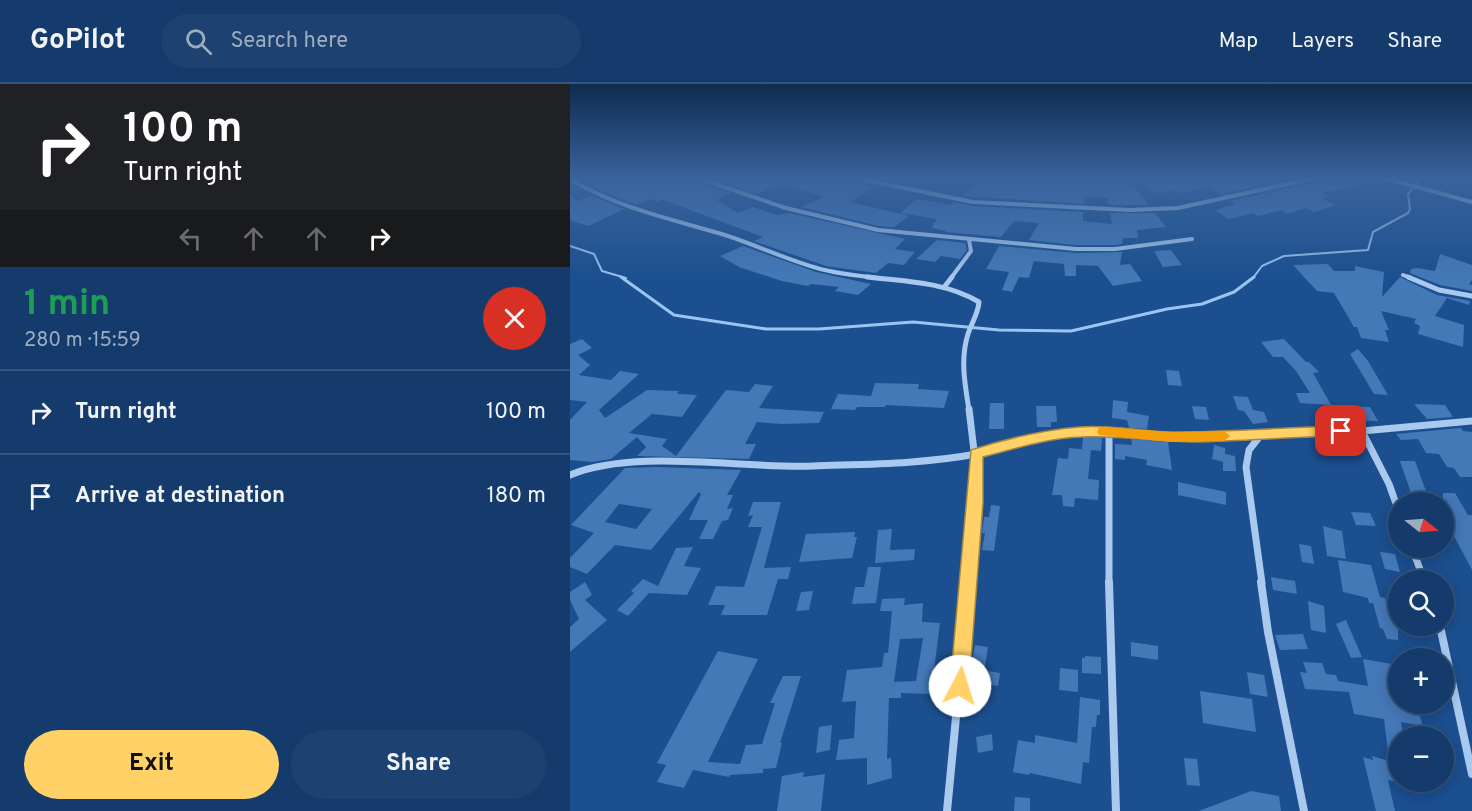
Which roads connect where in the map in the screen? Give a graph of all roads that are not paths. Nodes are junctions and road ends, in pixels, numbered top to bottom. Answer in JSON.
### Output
{"nodes":[{"id":1,"x":645,"y":212,"type":"edge"},
{"id":2,"x":802,"y":212,"type":"edge"},
{"id":3,"x":1192,"y":238,"type":"dead end"},
{"id":4,"x":969,"y":240,"type":"junction"},
{"id":5,"x":1403,"y":275,"type":"dead end"},
{"id":6,"x":945,"y":286,"type":"junction"},
{"id":7,"x":1472,"y":296,"type":"edge"},
{"id":8,"x":1472,"y":421,"type":"edge"},
{"id":9,"x":1362,"y":431,"type":"junction"},
{"id":10,"x":1109,"y":432,"type":"junction"},
{"id":11,"x":1260,"y":436,"type":"junction"},
{"id":12,"x":976,"y":454,"type":"junction"},
{"id":13,"x":570,"y":475,"type":"edge"},
{"id":14,"x":1392,"y":492,"type":"edge"},
{"id":15,"x":1442,"y":636,"type":"edge"},
{"id":16,"x":1472,"y":774,"type":"edge"},
{"id":17,"x":947,"y":811,"type":"edge"},
{"id":18,"x":1116,"y":811,"type":"edge"},
{"id":19,"x":1304,"y":811,"type":"edge"}],
"edges":[{"from":1,"to":6,"type":"street"},
{"from":2,"to":4,"type":"street"},
{"from":3,"to":4,"type":"street"},
{"from":4,"to":6,"type":"street"},
{"from":5,"to":7,"type":"street"},
{"from":6,"to":12,"type":"street"},
{"from":8,"to":9,"type":"street"},
{"from":9,"to":11,"type":"street"},
{"from":9,"to":14,"type":"street"},
{"from":10,"to":11,"type":"street"},
{"from":10,"to":12,"type":"street"},
{"from":10,"to":18,"type":"street"},
{"from":11,"to":19,"type":"street"},
{"from":12,"to":13,"type":"street"},
{"from":12,"to":17,"type":"street"},
{"from":15,"to":16,"type":"street"}]}
